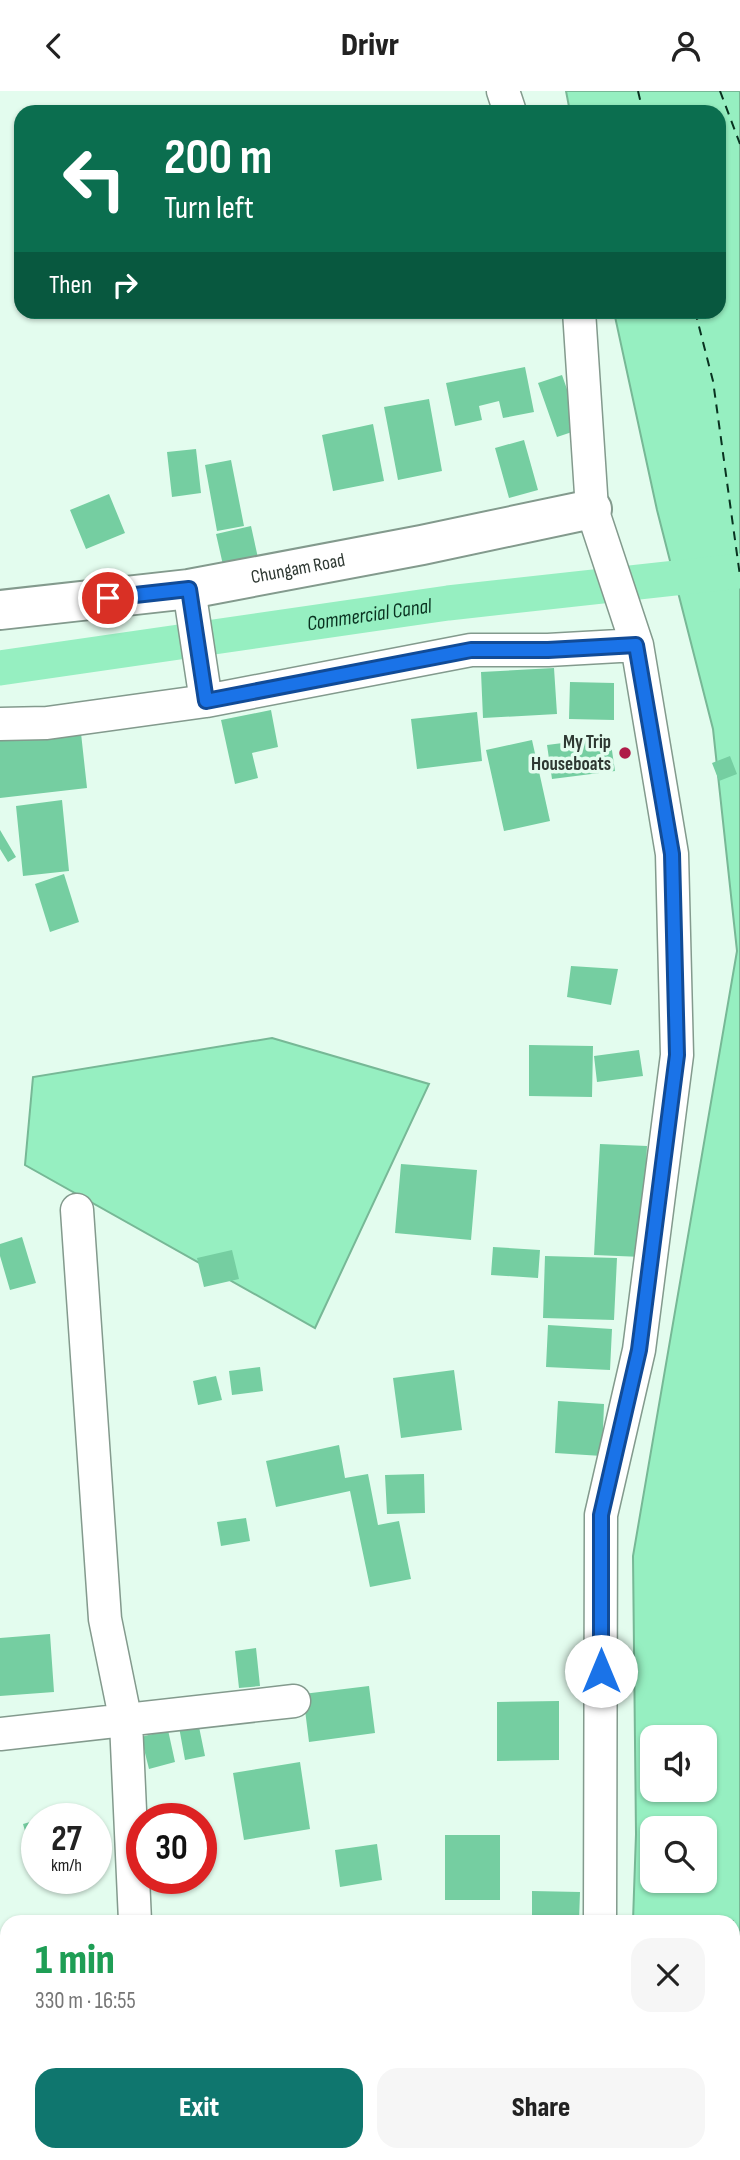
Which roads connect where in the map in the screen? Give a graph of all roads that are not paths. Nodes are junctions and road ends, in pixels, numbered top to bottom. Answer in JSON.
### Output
{"nodes":[{"id":1,"x":580,"y":319,"type":"edge"},
{"id":2,"x":596,"y":522,"type":"junction"},
{"id":3,"x":189,"y":589,"type":"junction"},
{"id":4,"x":0,"y":610,"type":"edge"},
{"id":5,"x":635,"y":639,"type":"junction"},
{"id":6,"x":206,"y":701,"type":"junction"},
{"id":7,"x":0,"y":724,"type":"edge"},
{"id":8,"x":77,"y":1210,"type":"dead end"},
{"id":9,"x":294,"y":1701,"type":"dead end"},
{"id":10,"x":126,"y":1722,"type":"junction"},
{"id":11,"x":0,"y":1734,"type":"edge"},
{"id":12,"x":135,"y":1915,"type":"edge"},
{"id":13,"x":600,"y":1915,"type":"edge"}],
"edges":[{"from":1,"to":2,"type":"street"},
{"from":2,"to":3,"type":"main road","name":"Chungam Road"},
{"from":2,"to":5,"type":"street"},
{"from":3,"to":4,"type":"main road","name":"Chungam Road"},
{"from":3,"to":6,"type":"street"},
{"from":5,"to":6,"type":"street"},
{"from":5,"to":13,"type":"street"},
{"from":6,"to":7,"type":"street"},
{"from":8,"to":10,"type":"street"},
{"from":9,"to":10,"type":"street"},
{"from":10,"to":11,"type":"street"},
{"from":10,"to":12,"type":"street"}]}
